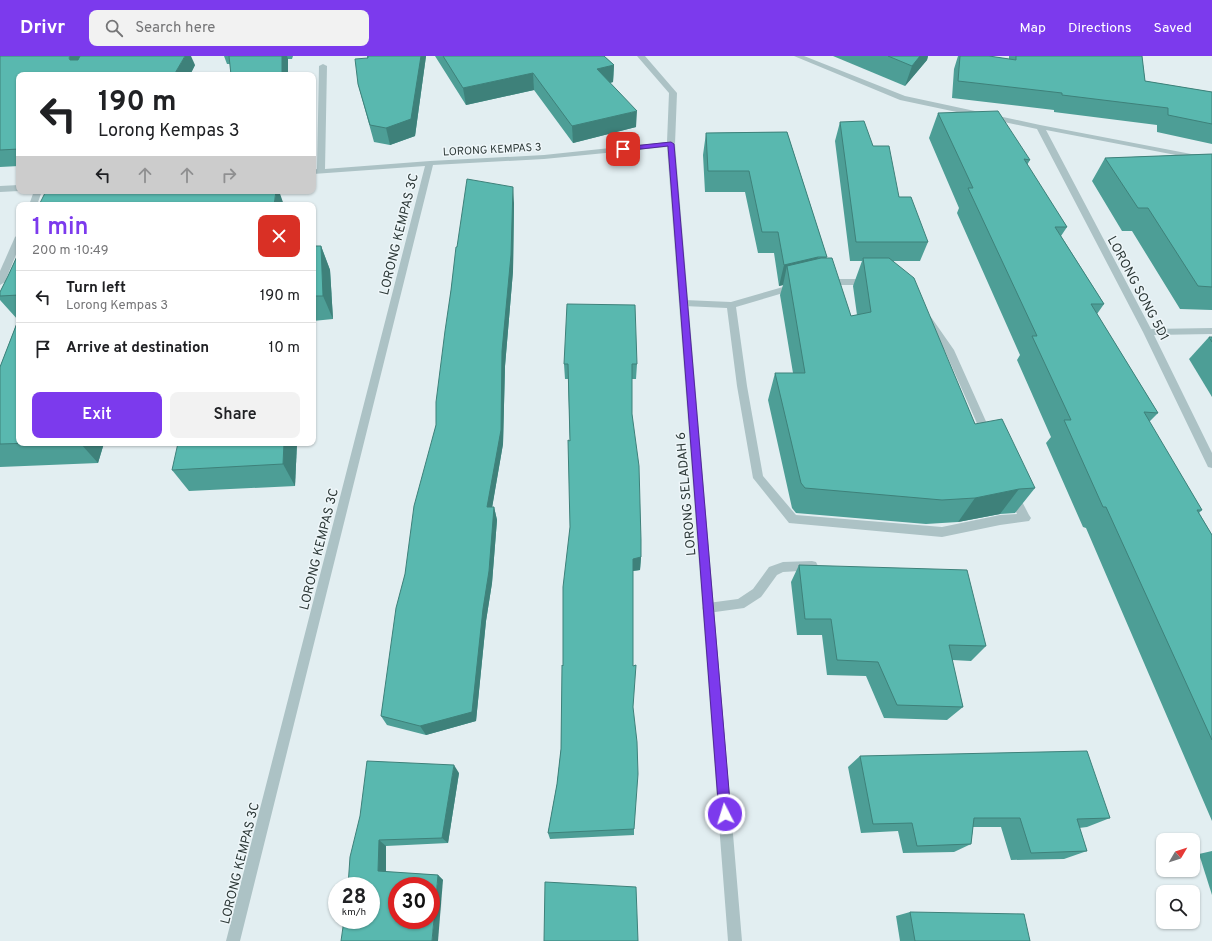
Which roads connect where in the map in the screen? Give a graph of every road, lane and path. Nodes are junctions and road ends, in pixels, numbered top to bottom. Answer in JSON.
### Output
{"nodes":[{"id":1,"x":641,"y":56,"type":"edge"},
{"id":2,"x":798,"y":56,"type":"edge"},
{"id":3,"x":323,"y":66,"type":"dead end"},
{"id":4,"x":1040,"y":127,"type":"junction"},
{"id":5,"x":671,"y":144,"type":"junction"},
{"id":6,"x":1212,"y":160,"type":"edge"},
{"id":7,"x":430,"y":163,"type":"junction"},
{"id":8,"x":317,"y":171,"type":"edge"},
{"id":9,"x":16,"y":188,"type":"edge"},
{"id":10,"x":0,"y":189,"type":"edge"},
{"id":11,"x":16,"y":244,"type":"edge"},
{"id":12,"x":1,"y":277,"type":"edge"},
{"id":13,"x":882,"y":282,"type":"edge"},
{"id":14,"x":684,"y":303,"type":"junction"},
{"id":15,"x":731,"y":305,"type":"junction"},
{"id":16,"x":921,"y":308,"type":"edge"},
{"id":17,"x":1212,"y":331,"type":"edge"},
{"id":18,"x":1148,"y":332,"type":"junction"},
{"id":19,"x":993,"y":450,"type":"edge"},
{"id":20,"x":1212,"y":464,"type":"edge"},
{"id":21,"x":1009,"y":485,"type":"edge"},
{"id":22,"x":827,"y":566,"type":"edge"},
{"id":23,"x":708,"y":608,"type":"junction"},
{"id":24,"x":234,"y":941,"type":"edge"},
{"id":25,"x":735,"y":941,"type":"edge"}],
"edges":[{"from":1,"to":5,"type":"street","name":"LORONG SELADAH 6"},
{"from":2,"to":4,"type":"street"},
{"from":3,"to":8,"type":"street"},
{"from":4,"to":6,"type":"street"},
{"from":4,"to":18,"type":"street","name":"LORONG SONG 5D1"},
{"from":5,"to":7,"type":"street","name":"LORONG KEMPAS 3"},
{"from":5,"to":14,"type":"street","name":"LORONG SELADAH 6"},
{"from":7,"to":8,"type":"street","name":"LORONG KEMPAS 3"},
{"from":7,"to":24,"type":"street","name":"LORONG KEMPAS 3C"},
{"from":9,"to":10,"type":"street"},
{"from":11,"to":12,"type":"street"},
{"from":13,"to":15,"type":"street"},
{"from":14,"to":15,"type":"street"},
{"from":14,"to":23,"type":"street","name":"LORONG SELADAH 6"},
{"from":15,"to":21,"type":"street"},
{"from":16,"to":19,"type":"street"},
{"from":17,"to":18,"type":"street"},
{"from":18,"to":20,"type":"street","name":"LORONG SONG 5D1"},
{"from":22,"to":23,"type":"street"},
{"from":23,"to":25,"type":"street","name":"LORONG SELADAH 6"}]}
